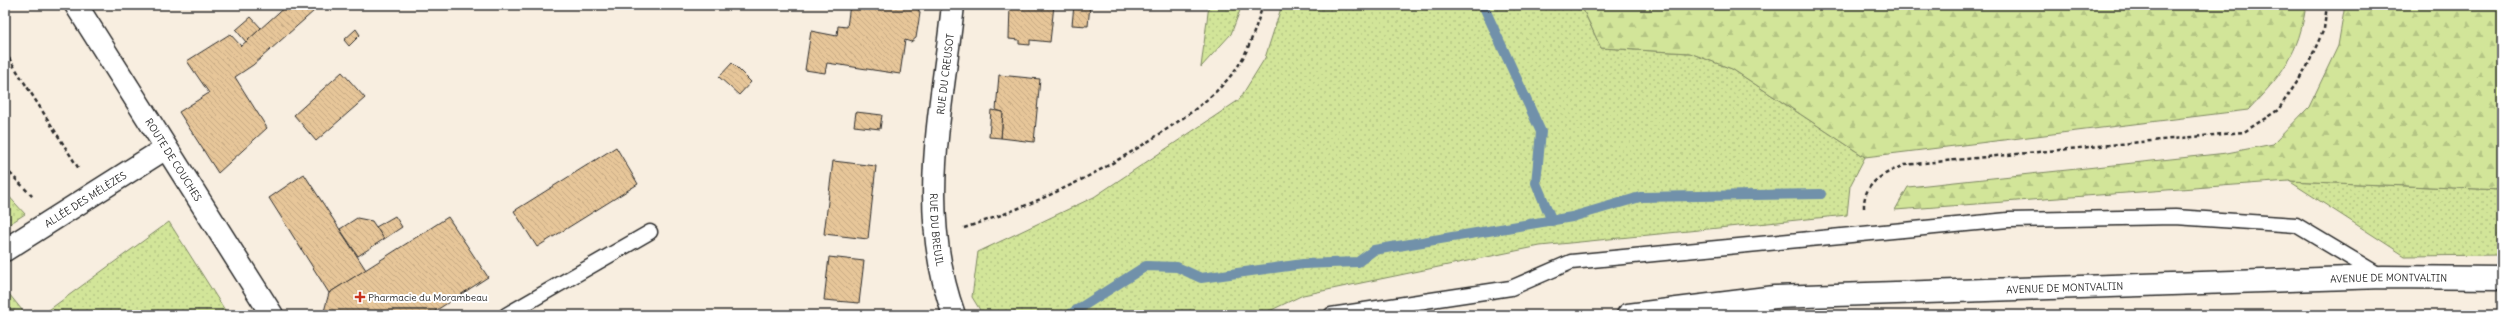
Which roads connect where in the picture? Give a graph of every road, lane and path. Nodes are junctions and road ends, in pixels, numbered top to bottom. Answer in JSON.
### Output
{"nodes":[{"id":1,"x":76,"y":5,"type":"edge"},
{"id":2,"x":953,"y":5,"type":"edge"},
{"id":3,"x":1263,"y":5,"type":"edge"},
{"id":4,"x":2328,"y":5,"type":"edge"},
{"id":5,"x":5,"y":52,"type":"edge"},
{"id":6,"x":936,"y":143,"type":"joint"},
{"id":7,"x":166,"y":148,"type":"junction"},
{"id":8,"x":5,"y":168,"type":"edge"},
{"id":9,"x":94,"y":193,"type":"junction"},
{"id":10,"x":54,"y":219,"type":"junction"},
{"id":11,"x":650,"y":232,"type":"dead end"},
{"id":12,"x":1865,"y":233,"type":"junction"},
{"id":13,"x":936,"y":238,"type":"junction"},
{"id":14,"x":5,"y":250,"type":"edge"},
{"id":15,"x":2383,"y":277,"type":"junction"},
{"id":16,"x":2502,"y":278,"type":"edge"},
{"id":17,"x":272,"y":315,"type":"edge"},
{"id":18,"x":506,"y":315,"type":"edge"},
{"id":19,"x":954,"y":315,"type":"edge"},
{"id":20,"x":1331,"y":315,"type":"edge"},
{"id":21,"x":1628,"y":315,"type":"edge"}],
"edges":[{"from":1,"to":7,"type":"street","name":"ROUTE DE COUCHES"},
{"from":2,"to":6,"type":"street","name":"RUE DU CREUSOT"},
{"from":3,"to":13,"type":"path"},
{"from":4,"to":12,"type":"path"},
{"from":5,"to":9,"type":"path"},
{"from":6,"to":13,"type":"street","name":"RUE DU BREUIL"},
{"from":7,"to":9,"type":"street","name":"ALLÉE DES MÉLÈZES"},
{"from":7,"to":17,"type":"street","name":"ROUTE DE COUCHES"},
{"from":8,"to":10,"type":"path"},
{"from":9,"to":10,"type":"street","name":"ALLÉE DES MÉLÈZES"},
{"from":10,"to":14,"type":"street","name":"ALLÉE DES MÉLÈZES"},
{"from":11,"to":18,"type":"lane"},
{"from":12,"to":15,"type":"lane"},
{"from":12,"to":20,"type":"lane"},
{"from":13,"to":19,"type":"street","name":"RUE DU BREUIL"},
{"from":15,"to":16,"type":"street","name":"AVENUE DE MONTVALTIN"},
{"from":15,"to":21,"type":"street","name":"AVENUE DE MONTVALTIN"}]}
